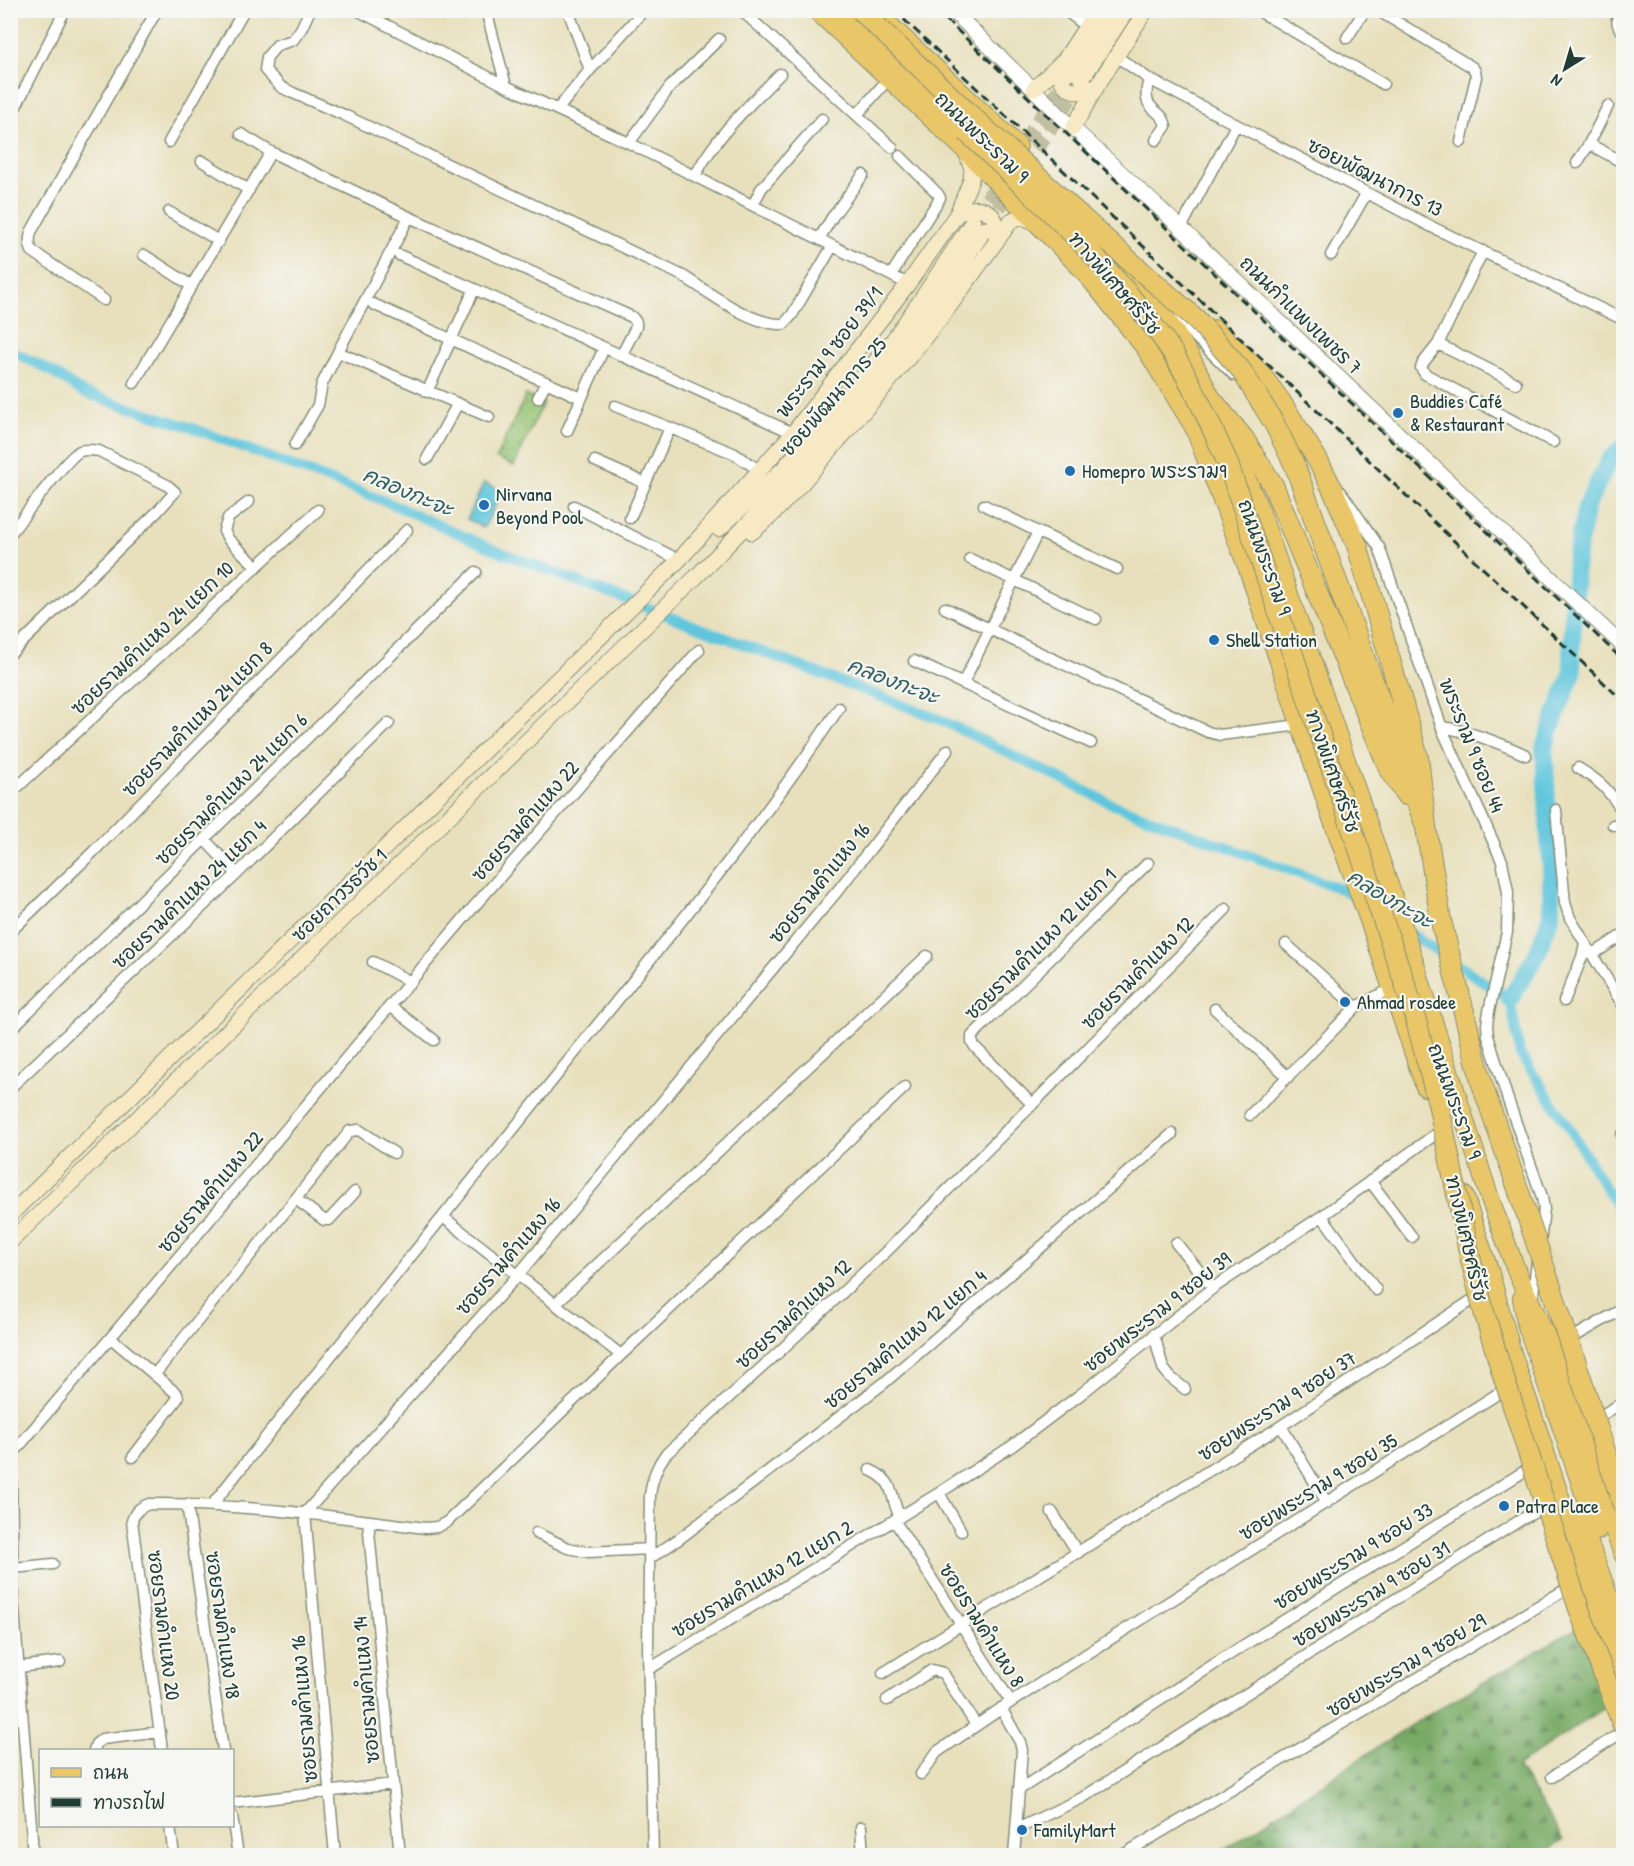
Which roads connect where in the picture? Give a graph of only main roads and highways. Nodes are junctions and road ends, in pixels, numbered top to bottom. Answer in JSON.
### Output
{"nodes":[{"id":1,"x":816,"y":10,"type":"edge"},
{"id":2,"x":830,"y":10,"type":"edge"},
{"id":3,"x":838,"y":10,"type":"edge"},
{"id":4,"x":860,"y":10,"type":"edge"},
{"id":5,"x":874,"y":10,"type":"edge"},
{"id":6,"x":1096,"y":10,"type":"edge"},
{"id":7,"x":1112,"y":10,"type":"edge"},
{"id":8,"x":1127,"y":10,"type":"edge"},
{"id":9,"x":1146,"y":10,"type":"edge"},
{"id":10,"x":874,"y":44,"type":"junction"},
{"id":11,"x":1073,"y":70,"type":"junction"},
{"id":12,"x":1097,"y":86,"type":"junction"},
{"id":13,"x":1034,"y":89,"type":"road end"},
{"id":14,"x":1073,"y":128,"type":"road end"},
{"id":15,"x":964,"y":149,"type":"junction"},
{"id":16,"x":957,"y":214,"type":"junction"},
{"id":17,"x":1040,"y":225,"type":"junction"},
{"id":18,"x":996,"y":241,"type":"junction"},
{"id":19,"x":1119,"y":256,"type":"junction"},
{"id":20,"x":1213,"y":401,"type":"junction"},
{"id":21,"x":679,"y":560,"type":"junction"},
{"id":22,"x":696,"y":577,"type":"junction"},
{"id":23,"x":1303,"y":733,"type":"junction"},
{"id":24,"x":1336,"y":733,"type":"junction"},
{"id":25,"x":1426,"y":827,"type":"junction"},
{"id":26,"x":263,"y":967,"type":"junction"},
{"id":27,"x":278,"y":982,"type":"junction"},
{"id":28,"x":10,"y":1215,"type":"edge"},
{"id":29,"x":10,"y":1242,"type":"edge"},
{"id":30,"x":1518,"y":1275,"type":"junction"},
{"id":31,"x":1491,"y":1278,"type":"junction"},
{"id":32,"x":1560,"y":1442,"type":"junction"},
{"id":33,"x":1623,"y":1508,"type":"edge"},
{"id":34,"x":1623,"y":1556,"type":"edge"},
{"id":35,"x":1623,"y":1606,"type":"edge"},
{"id":36,"x":1623,"y":1637,"type":"edge"},
{"id":37,"x":1623,"y":1681,"type":"edge"},
{"id":38,"x":1623,"y":1730,"type":"edge"}],
"edges":[{"from":1,"to":15,"type":"main road","name":"ถนนพระราม 9"},
{"from":2,"to":10,"type":"highway"},
{"from":3,"to":10,"type":"highway","name":"ทางพิเศษศรีรัช"},
{"from":4,"to":25,"type":"highway","name":"ทางพิเศษศรีรัช","bridge":true},
{"from":5,"to":19,"type":"main road","name":"ถนนพระราม 9"},
{"from":6,"to":11,"type":"main road"},
{"from":7,"to":11,"type":"main road"},
{"from":8,"to":11,"type":"main road"},
{"from":9,"to":12,"type":"main road"},
{"from":10,"to":38,"type":"highway","name":"ทางพิเศษศรีรัช","bridge":true},
{"from":11,"to":12,"type":"main road"},
{"from":11,"to":13,"type":"main road"},
{"from":12,"to":14,"type":"main road"},
{"from":15,"to":16,"type":"main road","name":"พระราม 9 ซอย 39/1"},
{"from":15,"to":17,"type":"main road","name":"ถนนพระราม 9"},
{"from":16,"to":18,"type":"main road"},
{"from":16,"to":21,"type":"main road","name":"พระราม 9 ซอย 39/1"},
{"from":17,"to":18,"type":"main road"},
{"from":17,"to":23,"type":"main road","name":"ถนนพระราม 9"},
{"from":18,"to":22,"type":"main road"},
{"from":19,"to":20,"type":"main road","name":"ถนนพระราม 9"},
{"from":19,"to":25,"type":"highway"},
{"from":20,"to":24,"type":"main road","name":"ถนนพระราม 9"},
{"from":20,"to":25,"type":"highway"},
{"from":21,"to":22,"type":"main road","name":"ซอยพัฒนาการ 25"},
{"from":21,"to":26,"type":"main road","name":"ซอยถาวรธวัช 1"},
{"from":22,"to":27,"type":"main road","name":"ซอยถาวรธวัช 1"},
{"from":23,"to":24,"type":"main road"},
{"from":23,"to":31,"type":"main road","name":"ถนนพระราม 9"},
{"from":24,"to":30,"type":"main road","name":"ถนนพระราม 9"},
{"from":25,"to":33,"type":"highway","name":"ทางพิเศษศรีรัช","bridge":true},
{"from":26,"to":27,"type":"main road"},
{"from":26,"to":28,"type":"main road","name":"ซอยถาวรธวัช 1"},
{"from":27,"to":29,"type":"main road","name":"ซอยถาวรธวัช 1"},
{"from":30,"to":32,"type":"main road","name":"ถนนพระราม 9"},
{"from":30,"to":32,"type":"main road","name":"ถนนพระราม 9"},
{"from":31,"to":32,"type":"main road","name":"ถนนพระราม 9"},
{"from":31,"to":32,"type":"main road","name":"ถนนพระราม 9"},
{"from":32,"to":34,"type":"main road","name":"ถนนพระราม 9"},
{"from":32,"to":35,"type":"main road","name":"ถนนพระราม 9"},
{"from":32,"to":36,"type":"main road","name":"ถนนพระราม 9"},
{"from":32,"to":37,"type":"main road","name":"ถนนพระราม 9"}]}
